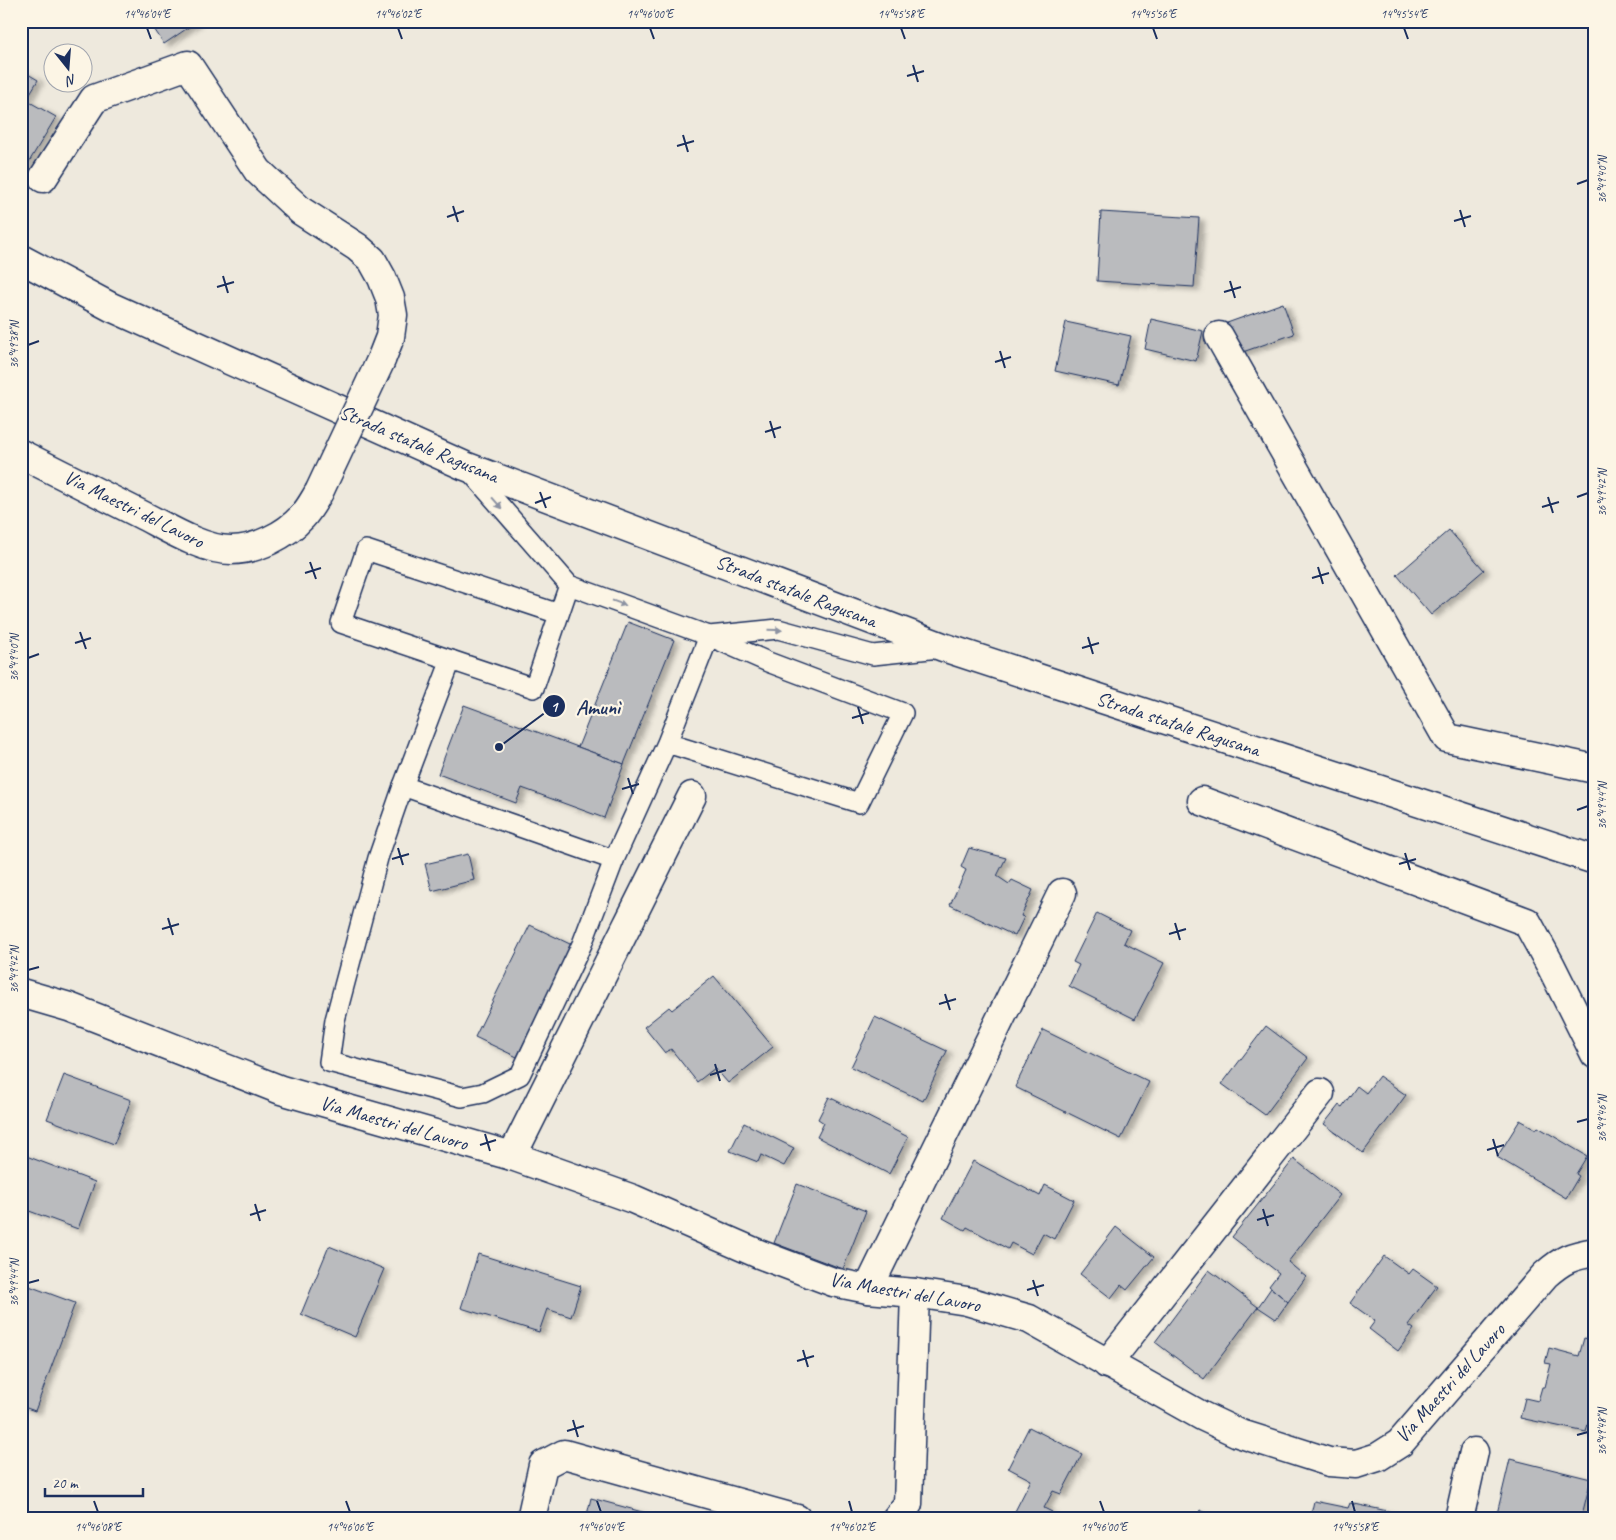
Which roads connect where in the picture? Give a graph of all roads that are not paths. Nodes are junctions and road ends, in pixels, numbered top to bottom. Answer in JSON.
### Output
{"nodes":[{"id":1,"x":43,"y":178,"type":"dead end"},
{"id":2,"x":21,"y":260,"type":"edge"},
{"id":3,"x":1219,"y":336,"type":"dead end"},
{"id":4,"x":21,"y":454,"type":"edge"},
{"id":5,"x":465,"y":466,"type":"junction"},
{"id":6,"x":569,"y":585,"type":"junction"},
{"id":7,"x":559,"y":614,"type":"junction"},
{"id":8,"x":709,"y":636,"type":"junction"},
{"id":9,"x":943,"y":648,"type":"junction"},
{"id":10,"x":451,"y":660,"type":"junction"},
{"id":11,"x":667,"y":743,"type":"junction"},
{"id":12,"x":1595,"y":769,"type":"edge"},
{"id":13,"x":403,"y":786,"type":"junction"},
{"id":14,"x":692,"y":796,"type":"dead end"},
{"id":15,"x":1202,"y":801,"type":"dead end"},
{"id":16,"x":614,"y":860,"type":"junction"},
{"id":17,"x":1595,"y":860,"type":"edge"},
{"id":18,"x":1062,"y":893,"type":"dead end"},
{"id":19,"x":21,"y":992,"type":"edge"},
{"id":20,"x":1595,"y":1054,"type":"edge"},
{"id":21,"x":1320,"y":1093,"type":"dead end"},
{"id":22,"x":512,"y":1156,"type":"junction"},
{"id":23,"x":1595,"y":1252,"type":"edge"},
{"id":24,"x":868,"y":1289,"type":"junction"},
{"id":25,"x":916,"y":1293,"type":"junction"},
{"id":26,"x":1107,"y":1364,"type":"junction"},
{"id":27,"x":1474,"y":1452,"type":"dead end"},
{"id":28,"x":531,"y":1519,"type":"edge"},
{"id":29,"x":797,"y":1519,"type":"edge"},
{"id":30,"x":896,"y":1519,"type":"edge"},
{"id":31,"x":1459,"y":1519,"type":"edge"}],
"edges":[{"from":1,"to":4,"type":"street","name":"Via Maestri del Lavoro","bridge":true},
{"from":2,"to":5,"type":"street","name":"Strada statale Ragusana"},
{"from":3,"to":12,"type":"street"},
{"from":5,"to":6,"type":"lane","one_way":true},
{"from":5,"to":9,"type":"street","name":"Strada statale Ragusana"},
{"from":6,"to":7,"type":"lane"},
{"from":6,"to":8,"type":"lane","one_way":true},
{"from":7,"to":10,"type":"lane"},
{"from":7,"to":10,"type":"lane"},
{"from":8,"to":9,"type":"lane","one_way":true},
{"from":8,"to":11,"type":"lane"},
{"from":8,"to":11,"type":"lane"},
{"from":9,"to":17,"type":"street","name":"Strada statale Ragusana"},
{"from":10,"to":13,"type":"lane"},
{"from":11,"to":16,"type":"lane"},
{"from":13,"to":16,"type":"lane"},
{"from":13,"to":16,"type":"lane"},
{"from":14,"to":22,"type":"street"},
{"from":15,"to":20,"type":"street"},
{"from":18,"to":24,"type":"street"},
{"from":19,"to":22,"type":"street","name":"Via Maestri del Lavoro"},
{"from":21,"to":26,"type":"street"},
{"from":22,"to":24,"type":"street","name":"Via Maestri del Lavoro"},
{"from":23,"to":26,"type":"street","name":"Via Maestri del Lavoro"},
{"from":24,"to":25,"type":"street","name":"Via Maestri del Lavoro"},
{"from":25,"to":26,"type":"street","name":"Via Maestri del Lavoro"},
{"from":25,"to":30,"type":"street"},
{"from":27,"to":31,"type":"street"},
{"from":28,"to":29,"type":"street"}]}
